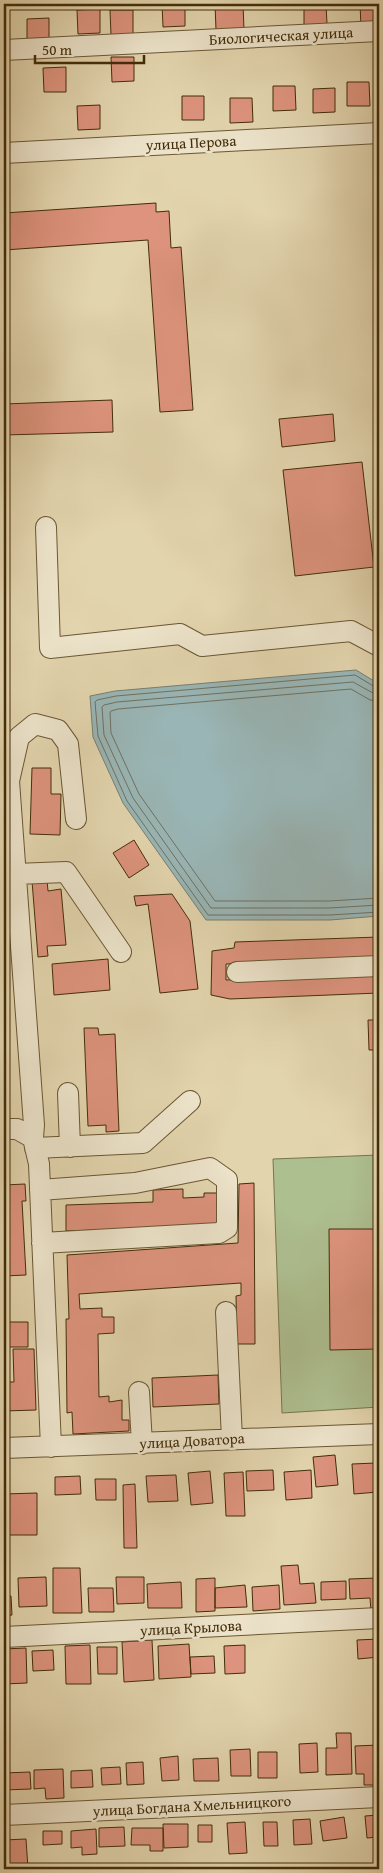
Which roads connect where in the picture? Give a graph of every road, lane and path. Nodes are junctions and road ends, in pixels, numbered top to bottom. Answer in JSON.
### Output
{"nodes":[{"id":1,"x":379,"y":31,"type":"edge"},
{"id":2,"x":4,"y":50,"type":"edge"},
{"id":3,"x":379,"y":134,"type":"edge"},
{"id":4,"x":4,"y":153,"type":"edge"},
{"id":5,"x":46,"y":528,"type":"dead end"},
{"id":6,"x":379,"y":646,"type":"edge"},
{"id":7,"x":7,"y":787,"type":"edge"},
{"id":8,"x":76,"y":818,"type":"dead end"},
{"id":9,"x":16,"y":874,"type":"junction"},
{"id":10,"x":121,"y":952,"type":"dead end"},
{"id":11,"x":379,"y":966,"type":"edge"},
{"id":12,"x":237,"y":972,"type":"dead end"},
{"id":13,"x":68,"y":1093,"type":"dead end"},
{"id":14,"x":190,"y":1101,"type":"dead end"},
{"id":15,"x":4,"y":1129,"type":"edge"},
{"id":16,"x":34,"y":1143,"type":"junction"},
{"id":17,"x":70,"y":1147,"type":"junction"},
{"id":18,"x":40,"y":1190,"type":"junction"},
{"id":19,"x":42,"y":1243,"type":"junction"},
{"id":20,"x":226,"y":1312,"type":"dead end"},
{"id":21,"x":139,"y":1392,"type":"dead end"},
{"id":22,"x":379,"y":1434,"type":"edge"},
{"id":23,"x":232,"y":1439,"type":"junction"},
{"id":24,"x":142,"y":1444,"type":"junction"},
{"id":25,"x":51,"y":1447,"type":"junction"},
{"id":26,"x":4,"y":1448,"type":"edge"},
{"id":27,"x":379,"y":1618,"type":"edge"},
{"id":28,"x":4,"y":1637,"type":"edge"},
{"id":29,"x":379,"y":1797,"type":"edge"},
{"id":30,"x":4,"y":1815,"type":"edge"}],
"edges":[{"from":1,"to":2,"type":"street","name":"Биологическая улица"},
{"from":3,"to":4,"type":"street","name":"улица Перова"},
{"from":5,"to":6,"type":"street"},
{"from":7,"to":8,"type":"street"},
{"from":7,"to":9,"type":"street"},
{"from":9,"to":10,"type":"street"},
{"from":9,"to":16,"type":"street"},
{"from":11,"to":12,"type":"street"},
{"from":13,"to":17,"type":"street"},
{"from":14,"to":17,"type":"street"},
{"from":15,"to":16,"type":"street"},
{"from":16,"to":17,"type":"street"},
{"from":16,"to":18,"type":"street"},
{"from":18,"to":19,"type":"street"},
{"from":18,"to":19,"type":"street"},
{"from":19,"to":25,"type":"street"},
{"from":20,"to":23,"type":"street"},
{"from":21,"to":24,"type":"street"},
{"from":22,"to":23,"type":"street","name":"улица Доватора"},
{"from":23,"to":24,"type":"street","name":"улица Доватора"},
{"from":24,"to":25,"type":"street","name":"улица Доватора"},
{"from":25,"to":26,"type":"street","name":"улица Доватора"},
{"from":27,"to":28,"type":"street","name":"улица Крылова"},
{"from":29,"to":30,"type":"street","name":"улица Богдана Хмельницкого"}]}
